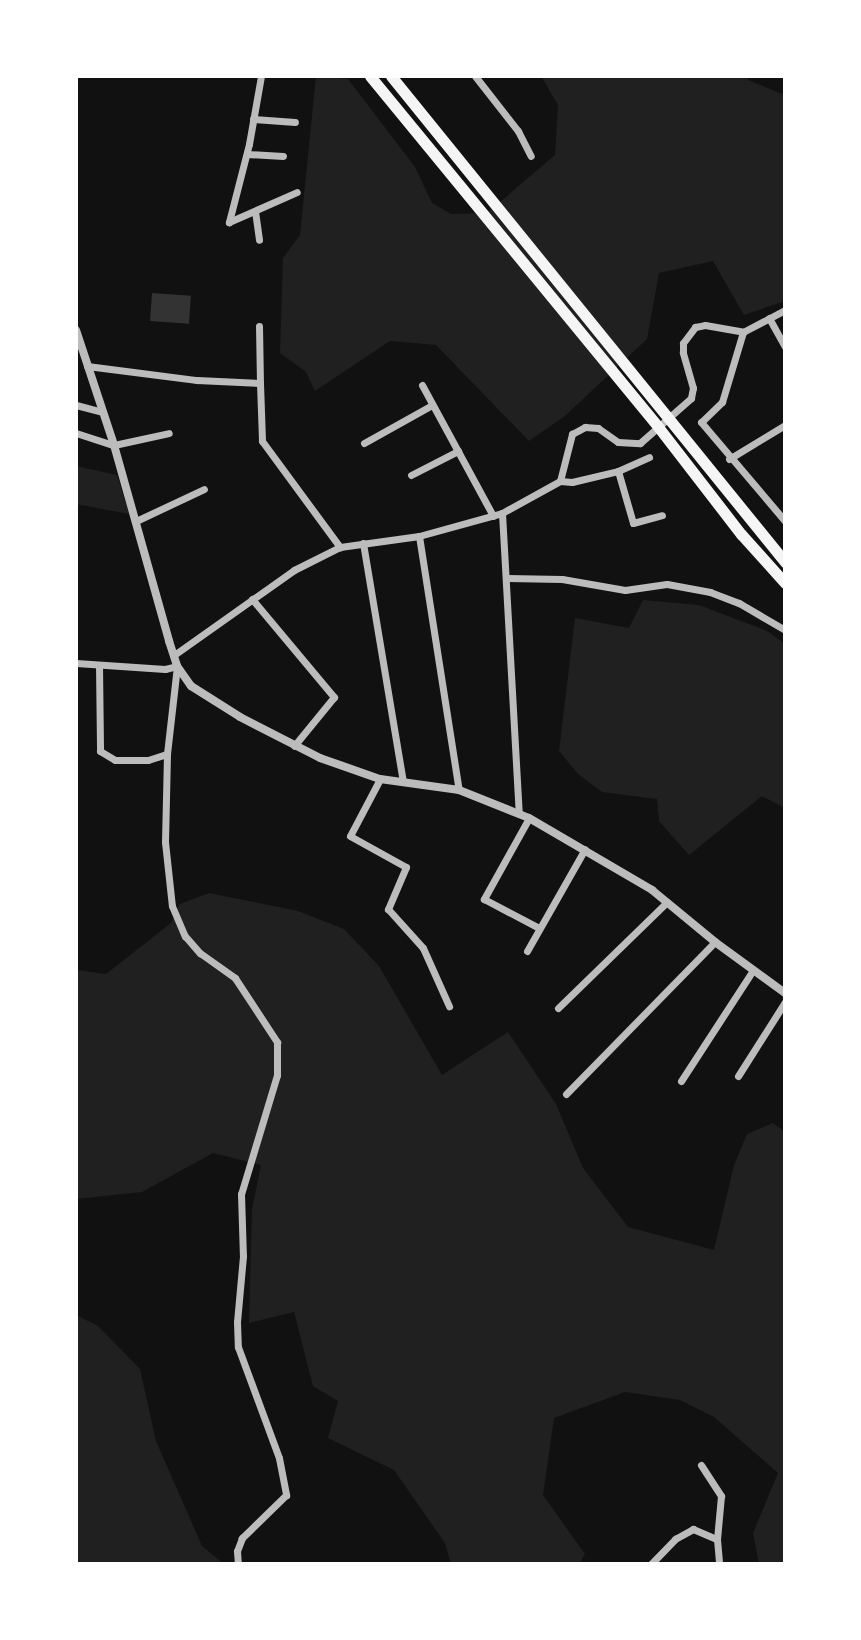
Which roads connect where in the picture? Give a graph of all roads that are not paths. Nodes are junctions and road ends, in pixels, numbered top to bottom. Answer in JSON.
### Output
{"nodes":[{"id":1,"x":261,"y":76,"type":"edge"},
{"id":2,"x":370,"y":76,"type":"edge"},
{"id":3,"x":391,"y":76,"type":"edge"},
{"id":4,"x":475,"y":76,"type":"edge"},
{"id":5,"x":253,"y":119,"type":"junction"},
{"id":6,"x":295,"y":122,"type":"dead end"},
{"id":7,"x":247,"y":154,"type":"junction"},
{"id":8,"x":283,"y":156,"type":"dead end"},
{"id":9,"x":531,"y":156,"type":"dead end"},
{"id":10,"x":297,"y":192,"type":"dead end"},
{"id":11,"x":255,"y":211,"type":"junction"},
{"id":12,"x":259,"y":240,"type":"dead end"},
{"id":13,"x":785,"y":310,"type":"edge"},
{"id":14,"x":769,"y":318,"type":"junction"},
{"id":15,"x":259,"y":326,"type":"dead end"},
{"id":16,"x":76,"y":330,"type":"edge"},
{"id":17,"x":743,"y":332,"type":"junction"},
{"id":18,"x":785,"y":347,"type":"edge"},
{"id":19,"x":87,"y":366,"type":"junction"},
{"id":20,"x":260,"y":383,"type":"junction"},
{"id":21,"x":422,"y":385,"type":"dead end"},
{"id":22,"x":76,"y":405,"type":"edge"},
{"id":23,"x":432,"y":405,"type":"junction"},
{"id":24,"x":102,"y":412,"type":"junction"},
{"id":25,"x":671,"y":418,"type":"junction"},
{"id":26,"x":785,"y":425,"type":"edge"},
{"id":27,"x":659,"y":428,"type":"junction"},
{"id":28,"x":76,"y":433,"type":"edge"},
{"id":29,"x":169,"y":433,"type":"dead end"},
{"id":30,"x":364,"y":443,"type":"dead end"},
{"id":31,"x":114,"y":445,"type":"junction"},
{"id":32,"x":458,"y":451,"type":"junction"},
{"id":33,"x":649,"y":457,"type":"dead end"},
{"id":34,"x":729,"y":459,"type":"junction"},
{"id":35,"x":618,"y":471,"type":"junction"},
{"id":36,"x":411,"y":475,"type":"dead end"},
{"id":37,"x":560,"y":481,"type":"junction"},
{"id":38,"x":204,"y":489,"type":"dead end"},
{"id":39,"x":502,"y":513,"type":"junction"},
{"id":40,"x":662,"y":515,"type":"dead end"},
{"id":41,"x":493,"y":516,"type":"junction"},
{"id":42,"x":136,"y":521,"type":"junction"},
{"id":43,"x":785,"y":521,"type":"edge"},
{"id":44,"x":419,"y":536,"type":"junction"},
{"id":45,"x":363,"y":543,"type":"junction"},
{"id":46,"x":340,"y":547,"type":"junction"},
{"id":47,"x":785,"y":562,"type":"edge"},
{"id":48,"x":507,"y":578,"type":"junction"},
{"id":49,"x":785,"y":583,"type":"edge"},
{"id":50,"x":252,"y":599,"type":"junction"},
{"id":51,"x":785,"y":630,"type":"edge"},
{"id":52,"x":174,"y":655,"type":"junction"},
{"id":53,"x":76,"y":663,"type":"edge"},
{"id":54,"x":99,"y":665,"type":"junction"},
{"id":55,"x":177,"y":666,"type":"junction"},
{"id":56,"x":294,"y":746,"type":"junction"},
{"id":57,"x":167,"y":754,"type":"junction"},
{"id":58,"x":380,"y":779,"type":"junction"},
{"id":59,"x":403,"y":782,"type":"junction"},
{"id":60,"x":459,"y":790,"type":"junction"},
{"id":61,"x":519,"y":813,"type":"junction"},
{"id":62,"x":529,"y":818,"type":"junction"},
{"id":63,"x":585,"y":849,"type":"junction"},
{"id":64,"x":667,"y":902,"type":"junction"},
{"id":65,"x":539,"y":928,"type":"junction"},
{"id":66,"x":715,"y":942,"type":"junction"},
{"id":67,"x":527,"y":951,"type":"dead end"},
{"id":68,"x":753,"y":970,"type":"junction"},
{"id":69,"x":785,"y":993,"type":"edge"},
{"id":70,"x":785,"y":1002,"type":"edge"},
{"id":71,"x":449,"y":1006,"type":"dead end"},
{"id":72,"x":558,"y":1008,"type":"dead end"},
{"id":73,"x":738,"y":1076,"type":"dead end"},
{"id":74,"x":681,"y":1081,"type":"dead end"},
{"id":75,"x":566,"y":1094,"type":"dead end"},
{"id":76,"x":701,"y":1465,"type":"dead end"},
{"id":77,"x":717,"y":1539,"type":"junction"},
{"id":78,"x":238,"y":1564,"type":"edge"},
{"id":79,"x":651,"y":1564,"type":"edge"},
{"id":80,"x":719,"y":1564,"type":"edge"}],
"edges":[{"from":1,"to":5,"type":"street"},
{"from":2,"to":27,"type":"main road"},
{"from":3,"to":25,"type":"main road"},
{"from":4,"to":9,"type":"street"},
{"from":5,"to":6,"type":"street"},
{"from":5,"to":7,"type":"street"},
{"from":7,"to":8,"type":"street"},
{"from":7,"to":11,"type":"street"},
{"from":10,"to":11,"type":"street"},
{"from":11,"to":12,"type":"street"},
{"from":13,"to":14,"type":"street"},
{"from":14,"to":17,"type":"street"},
{"from":14,"to":18,"type":"street"},
{"from":15,"to":20,"type":"street"},
{"from":16,"to":19,"type":"street"},
{"from":17,"to":25,"type":"street"},
{"from":17,"to":34,"type":"street"},
{"from":19,"to":20,"type":"street"},
{"from":19,"to":24,"type":"street"},
{"from":20,"to":46,"type":"street"},
{"from":21,"to":23,"type":"street"},
{"from":22,"to":24,"type":"street"},
{"from":23,"to":30,"type":"street"},
{"from":23,"to":32,"type":"street"},
{"from":24,"to":31,"type":"street"},
{"from":25,"to":27,"type":"street"},
{"from":25,"to":47,"type":"main road"},
{"from":26,"to":34,"type":"street"},
{"from":27,"to":37,"type":"street"},
{"from":27,"to":49,"type":"main road"},
{"from":28,"to":31,"type":"street"},
{"from":29,"to":31,"type":"street"},
{"from":31,"to":42,"type":"street"},
{"from":32,"to":36,"type":"street"},
{"from":32,"to":41,"type":"street"},
{"from":33,"to":35,"type":"street"},
{"from":34,"to":43,"type":"street"},
{"from":35,"to":37,"type":"street"},
{"from":35,"to":40,"type":"street"},
{"from":37,"to":39,"type":"street"},
{"from":38,"to":42,"type":"street"},
{"from":39,"to":41,"type":"street"},
{"from":39,"to":48,"type":"street"},
{"from":41,"to":44,"type":"street"},
{"from":42,"to":52,"type":"street"},
{"from":44,"to":45,"type":"street"},
{"from":44,"to":60,"type":"street"},
{"from":45,"to":46,"type":"street"},
{"from":45,"to":59,"type":"street"},
{"from":46,"to":50,"type":"street"},
{"from":48,"to":51,"type":"street"},
{"from":48,"to":61,"type":"street"},
{"from":50,"to":52,"type":"street"},
{"from":50,"to":56,"type":"street"},
{"from":52,"to":55,"type":"street"},
{"from":53,"to":54,"type":"street"},
{"from":54,"to":55,"type":"street"},
{"from":54,"to":57,"type":"street"},
{"from":55,"to":56,"type":"street"},
{"from":55,"to":57,"type":"street"},
{"from":56,"to":58,"type":"street"},
{"from":57,"to":78,"type":"street"},
{"from":58,"to":59,"type":"street"},
{"from":58,"to":71,"type":"street"},
{"from":59,"to":60,"type":"street"},
{"from":60,"to":61,"type":"street"},
{"from":61,"to":62,"type":"street"},
{"from":62,"to":63,"type":"street"},
{"from":62,"to":65,"type":"street"},
{"from":63,"to":64,"type":"street"},
{"from":63,"to":65,"type":"street"},
{"from":64,"to":66,"type":"street"},
{"from":64,"to":72,"type":"street"},
{"from":65,"to":67,"type":"street"},
{"from":66,"to":68,"type":"street"},
{"from":66,"to":75,"type":"street"},
{"from":68,"to":69,"type":"street"},
{"from":68,"to":74,"type":"street"},
{"from":70,"to":73,"type":"street"},
{"from":76,"to":77,"type":"street"},
{"from":77,"to":79,"type":"street"},
{"from":77,"to":80,"type":"street"}]}
